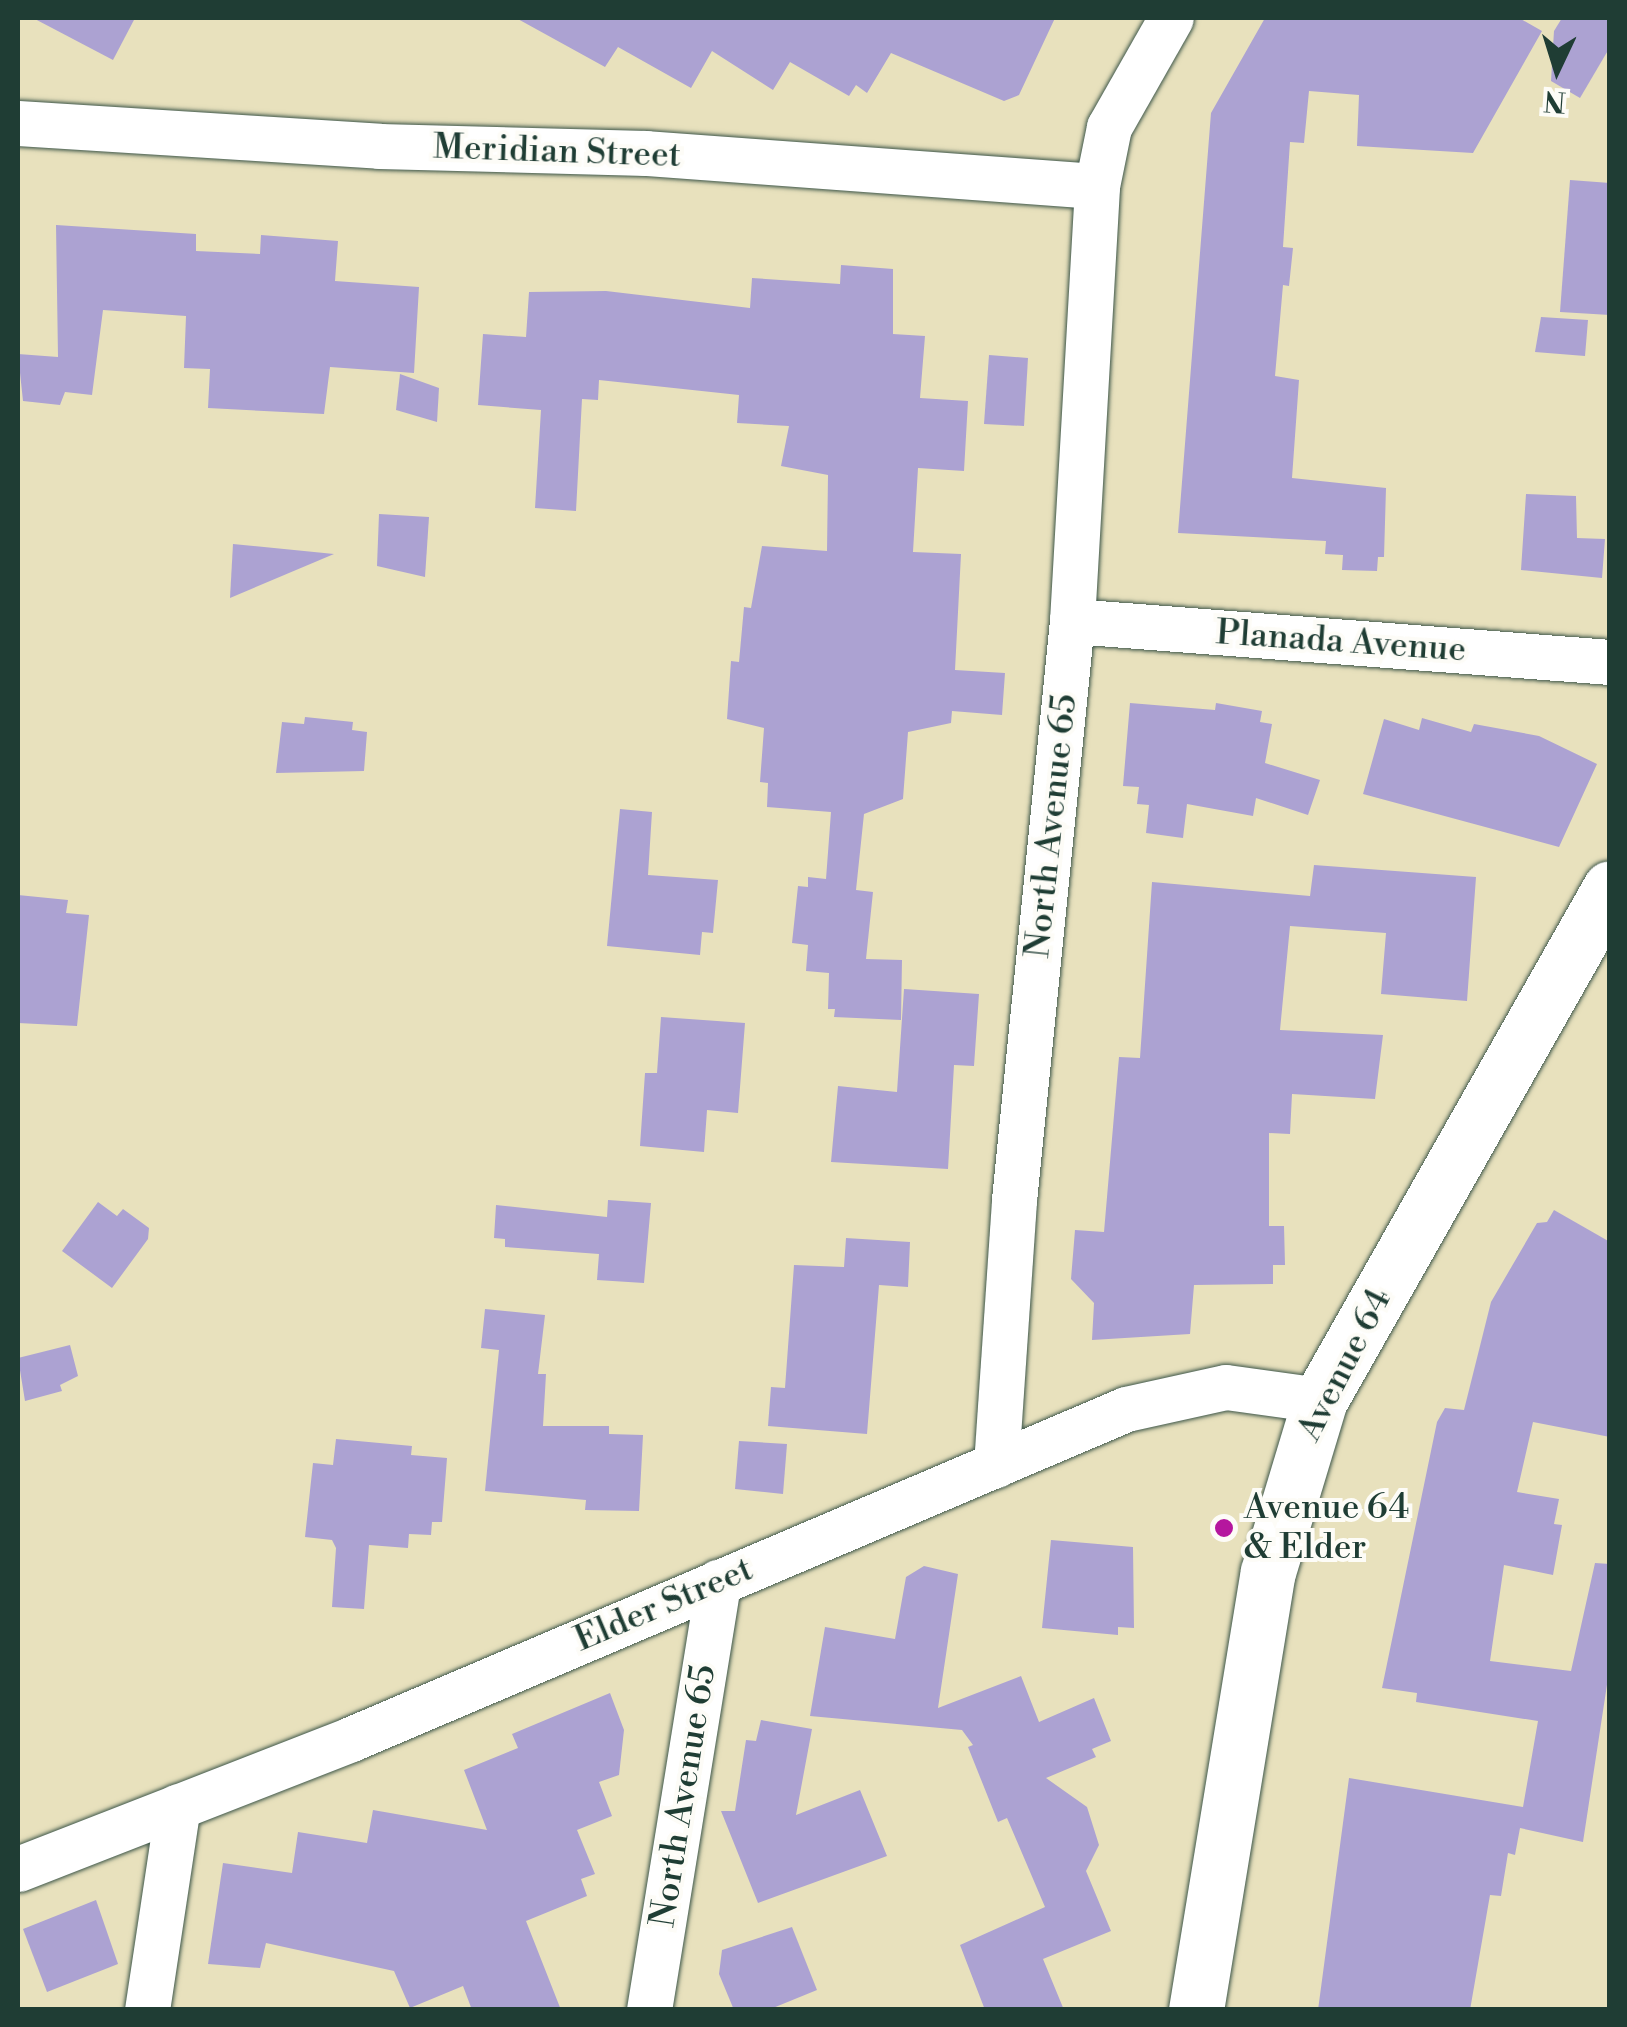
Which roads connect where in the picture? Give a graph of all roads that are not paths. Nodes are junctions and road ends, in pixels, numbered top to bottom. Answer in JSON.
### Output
{"nodes":[{"id":1,"x":1171,"y":18,"type":"edge"},
{"id":2,"x":18,"y":124,"type":"edge"},
{"id":3,"x":1097,"y":186,"type":"junction"},
{"id":4,"x":1072,"y":621,"type":"junction"},
{"id":5,"x":1610,"y":662,"type":"edge"},
{"id":6,"x":1610,"y":888,"type":"edge"},
{"id":7,"x":1320,"y":1400,"type":"junction"},
{"id":8,"x":996,"y":1465,"type":"junction"},
{"id":9,"x":718,"y":1582,"type":"junction"},
{"id":10,"x":178,"y":1806,"type":"junction"},
{"id":11,"x":18,"y":1869,"type":"edge"},
{"id":12,"x":148,"y":2010,"type":"edge"},
{"id":13,"x":649,"y":2010,"type":"edge"},
{"id":14,"x":1196,"y":2010,"type":"edge"}],
"edges":[{"from":1,"to":3,"type":"street","name":"North Avenue 65"},
{"from":2,"to":3,"type":"street","name":"Meridian Street"},
{"from":3,"to":4,"type":"street","name":"North Avenue 65"},
{"from":4,"to":5,"type":"street","name":"Planada Avenue"},
{"from":4,"to":8,"type":"street","name":"North Avenue 65"},
{"from":6,"to":7,"type":"street","name":"Avenue 64"},
{"from":7,"to":8,"type":"street","name":"Elder Street"},
{"from":7,"to":14,"type":"street","name":"Avenue 64"},
{"from":8,"to":9,"type":"street","name":"Elder Street"},
{"from":9,"to":10,"type":"street","name":"Elder Street"},
{"from":9,"to":13,"type":"street","name":"North Avenue 65"},
{"from":10,"to":11,"type":"street","name":"Elder Street"},
{"from":10,"to":12,"type":"street"}]}
